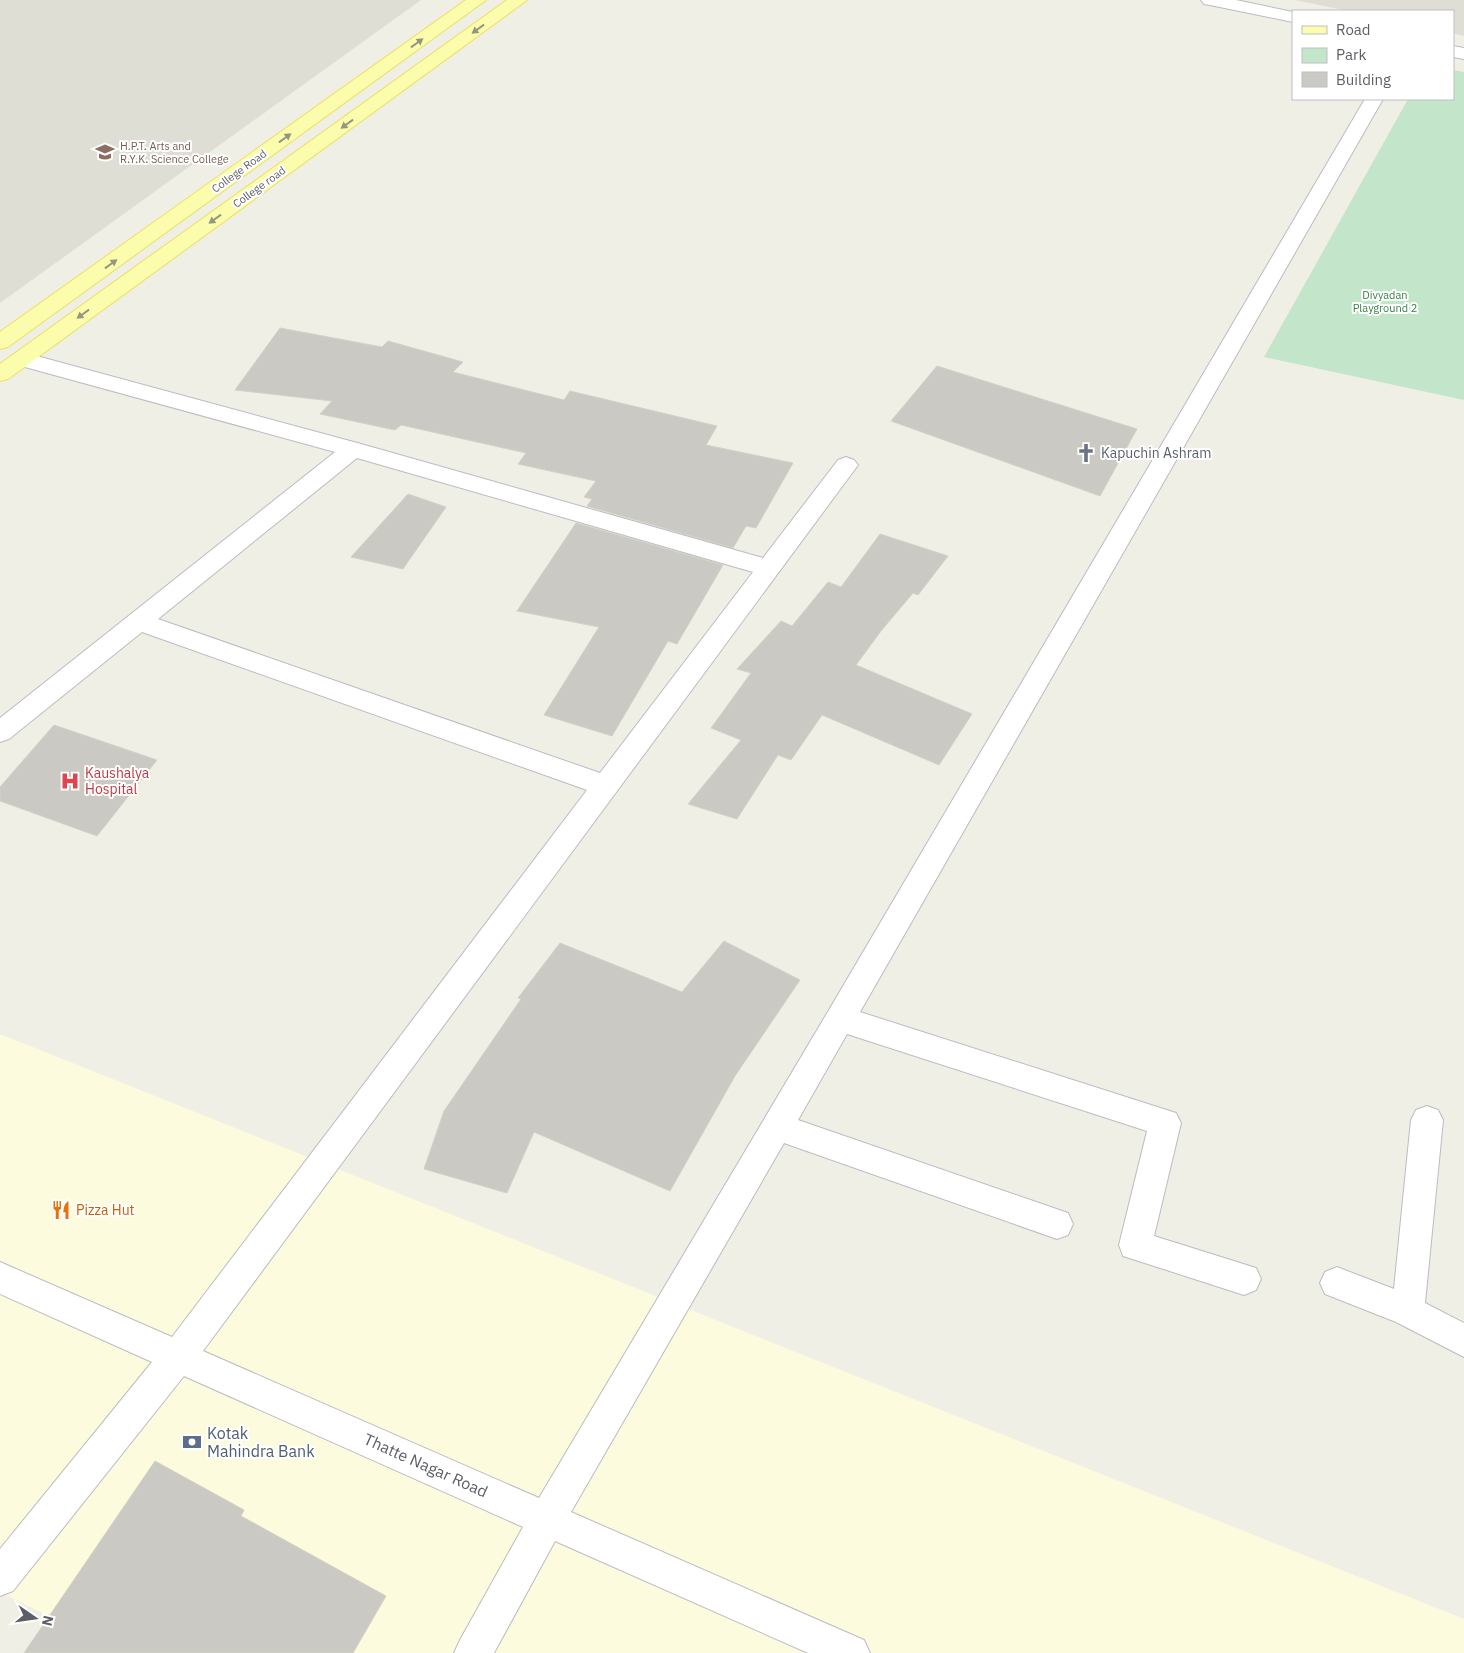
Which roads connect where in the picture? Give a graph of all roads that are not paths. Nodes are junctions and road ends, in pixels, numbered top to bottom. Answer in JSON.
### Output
{"nodes":[{"id":1,"x":477,"y":0,"type":"edge"},
{"id":2,"x":518,"y":0,"type":"edge"},
{"id":3,"x":1210,"y":0,"type":"edge"},
{"id":4,"x":1292,"y":18,"type":"edge"},
{"id":5,"x":1373,"y":100,"type":"edge"},
{"id":6,"x":0,"y":342,"type":"edge"},
{"id":7,"x":22,"y":359,"type":"junction"},
{"id":8,"x":0,"y":374,"type":"edge"},
{"id":9,"x":353,"y":449,"type":"junction"},
{"id":10,"x":846,"y":465,"type":"dead end"},
{"id":11,"x":770,"y":568,"type":"junction"},
{"id":12,"x":138,"y":621,"type":"junction"},
{"id":13,"x":0,"y":732,"type":"edge"},
{"id":14,"x":606,"y":786,"type":"junction"},
{"id":15,"x":840,"y":1019,"type":"junction"},
{"id":16,"x":1427,"y":1120,"type":"dead end"},
{"id":17,"x":778,"y":1127,"type":"junction"},
{"id":18,"x":1057,"y":1224,"type":"dead end"},
{"id":19,"x":0,"y":1278,"type":"edge"},
{"id":20,"x":1244,"y":1280,"type":"dead end"},
{"id":21,"x":1337,"y":1283,"type":"dead end"},
{"id":22,"x":1408,"y":1311,"type":"junction"},
{"id":23,"x":1464,"y":1340,"type":"edge"},
{"id":24,"x":178,"y":1357,"type":"junction"},
{"id":25,"x":548,"y":1519,"type":"junction"},
{"id":26,"x":0,"y":1578,"type":"edge"},
{"id":27,"x":473,"y":1653,"type":"edge"},
{"id":28,"x":851,"y":1653,"type":"edge"}],
"edges":[{"from":6,"to":1,"type":"main road","name":"College Road","one_way":true},
{"from":2,"to":7,"type":"main road","name":"College road","one_way":true},
{"from":3,"to":4,"type":"street"},
{"from":5,"to":15,"type":"street"},
{"from":7,"to":8,"type":"main road","name":"College road"},
{"from":7,"to":9,"type":"street"},
{"from":9,"to":11,"type":"street"},
{"from":9,"to":12,"type":"street"},
{"from":10,"to":11,"type":"street"},
{"from":11,"to":14,"type":"street"},
{"from":12,"to":13,"type":"street"},
{"from":12,"to":14,"type":"street"},
{"from":14,"to":24,"type":"street"},
{"from":15,"to":17,"type":"street"},
{"from":15,"to":20,"type":"street"},
{"from":16,"to":22,"type":"street"},
{"from":17,"to":18,"type":"street"},
{"from":17,"to":25,"type":"street"},
{"from":19,"to":24,"type":"street","name":"Thatte Nagar Road"},
{"from":21,"to":22,"type":"street"},
{"from":22,"to":23,"type":"street"},
{"from":24,"to":25,"type":"street","name":"Thatte Nagar Road"},
{"from":24,"to":26,"type":"street"},
{"from":25,"to":27,"type":"street"},
{"from":25,"to":28,"type":"street","name":"Thatte Nagar Road"}]}
